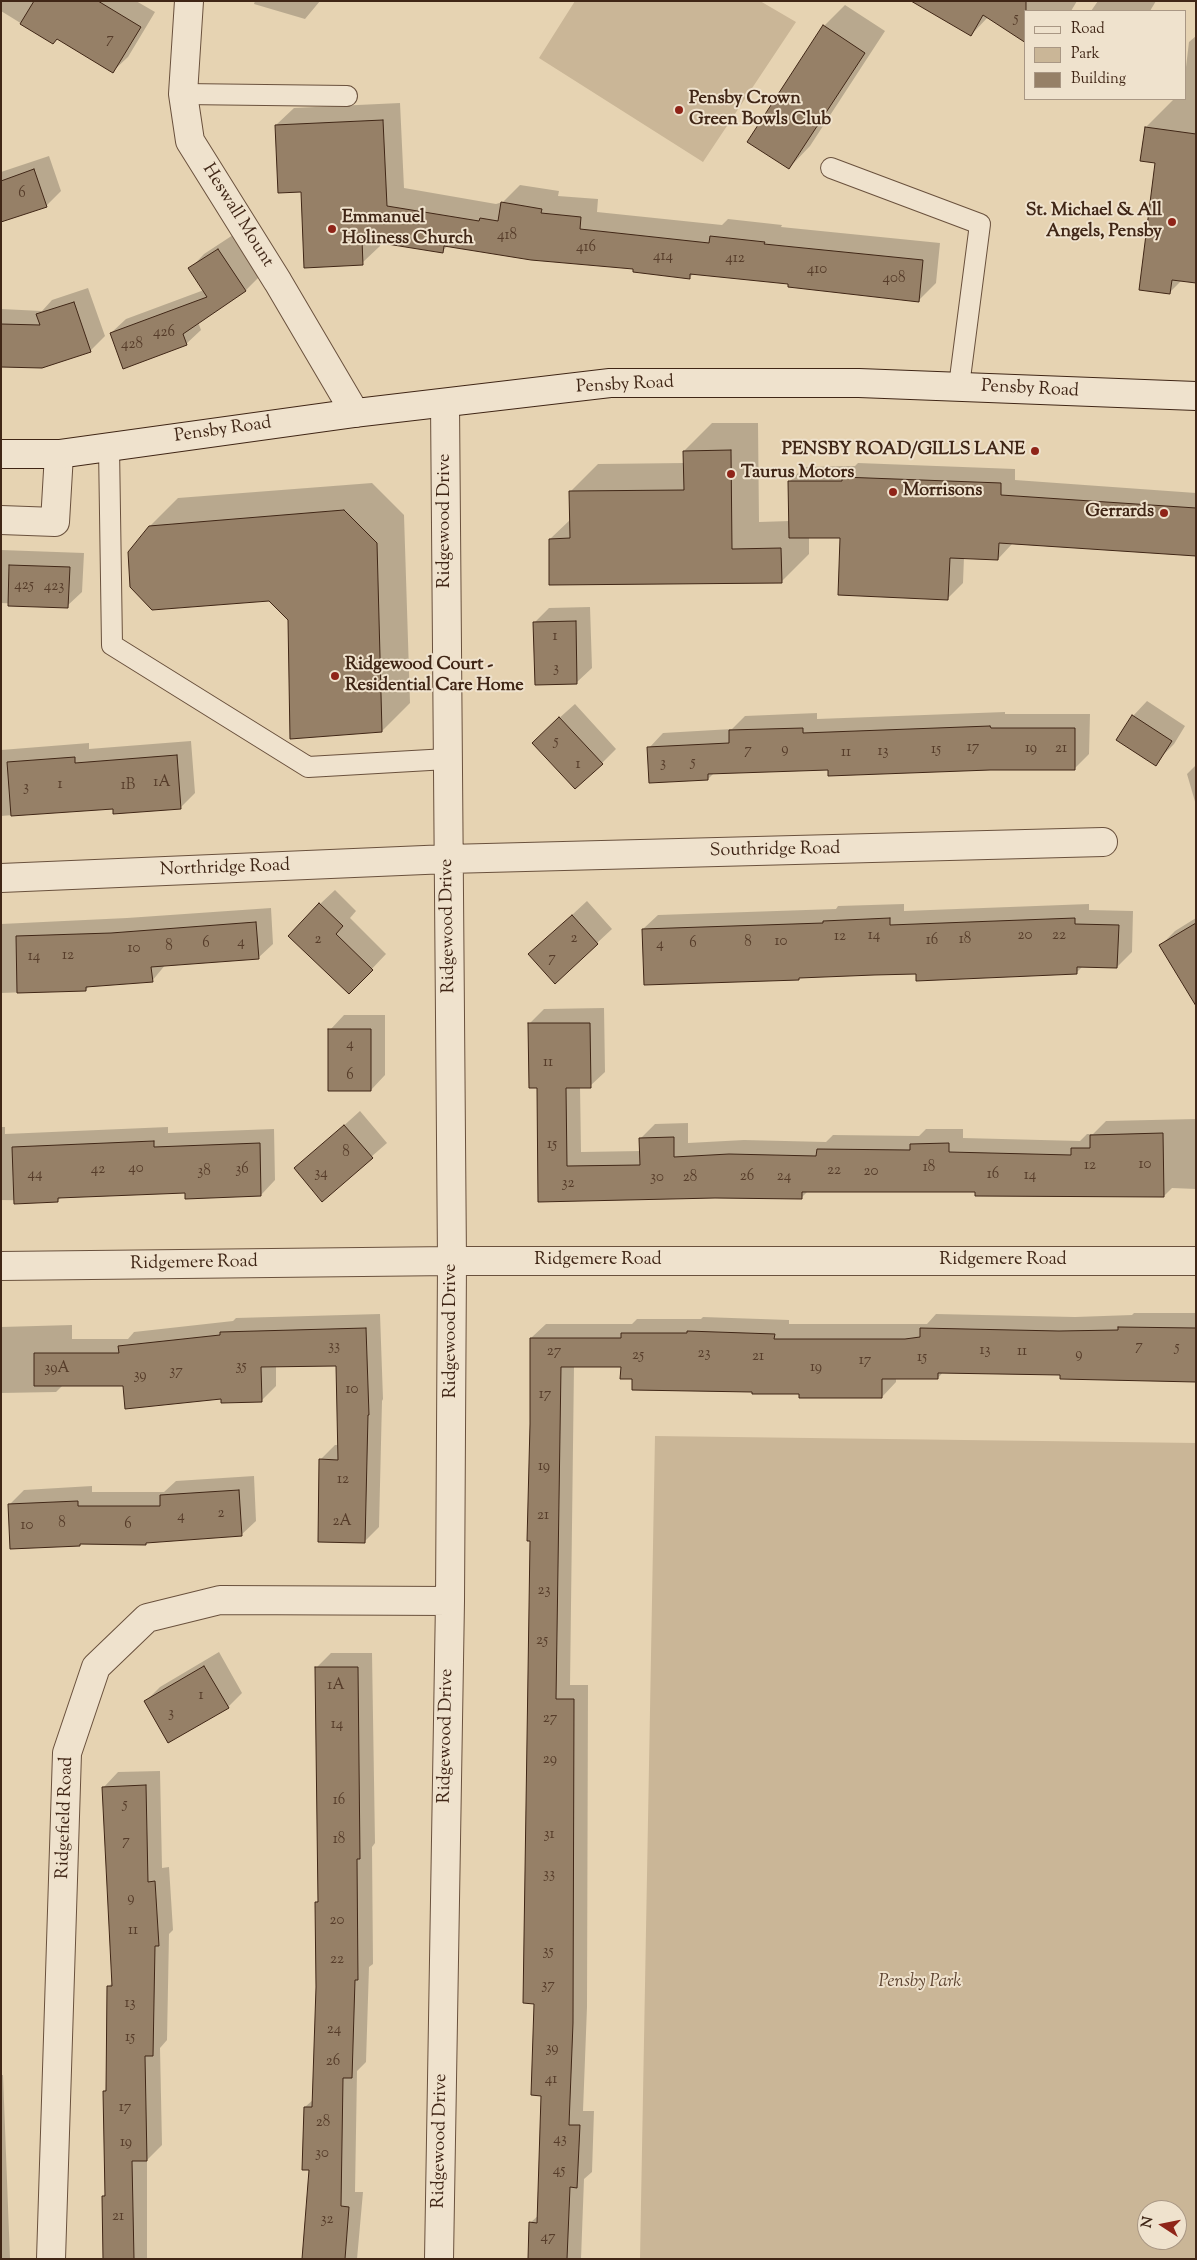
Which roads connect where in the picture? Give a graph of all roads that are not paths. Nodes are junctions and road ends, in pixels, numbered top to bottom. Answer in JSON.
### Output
{"nodes":[{"id":1,"x":189,"y":1,"type":"edge"},
{"id":2,"x":183,"y":94,"type":"junction"},
{"id":3,"x":347,"y":96,"type":"dead end"},
{"id":4,"x":831,"y":168,"type":"dead end"},
{"id":5,"x":959,"y":386,"type":"junction"},
{"id":6,"x":1196,"y":396,"type":"edge"},
{"id":7,"x":445,"y":403,"type":"junction"},
{"id":8,"x":355,"y":413,"type":"junction"},
{"id":9,"x":109,"y":447,"type":"junction"},
{"id":10,"x":1,"y":454,"type":"edge"},
{"id":11,"x":59,"y":454,"type":"junction"},
{"id":12,"x":1,"y":520,"type":"edge"},
{"id":13,"x":448,"y":759,"type":"junction"},
{"id":14,"x":1103,"y":842,"type":"dead end"},
{"id":15,"x":448,"y":860,"type":"junction"},
{"id":16,"x":1,"y":878,"type":"edge"},
{"id":17,"x":452,"y":1261,"type":"junction"},
{"id":18,"x":1196,"y":1262,"type":"edge"},
{"id":19,"x":1,"y":1266,"type":"edge"},
{"id":20,"x":450,"y":1601,"type":"junction"},
{"id":21,"x":51,"y":2259,"type":"edge"},
{"id":22,"x":439,"y":2259,"type":"edge"}],
"edges":[{"from":1,"to":2,"type":"street","name":"Heswall Mount"},
{"from":2,"to":3,"type":"lane"},
{"from":2,"to":8,"type":"street","name":"Heswall Mount"},
{"from":4,"to":5,"type":"lane"},
{"from":5,"to":6,"type":"street","name":"Pensby Road"},
{"from":5,"to":7,"type":"street","name":"Pensby Road"},
{"from":7,"to":8,"type":"street","name":"Pensby Road"},
{"from":7,"to":13,"type":"street","name":"Ridgewood Drive"},
{"from":8,"to":9,"type":"street","name":"Pensby Road"},
{"from":9,"to":11,"type":"street","name":"Pensby Road"},
{"from":9,"to":13,"type":"lane"},
{"from":10,"to":11,"type":"street","name":"Pensby Road"},
{"from":11,"to":12,"type":"street"},
{"from":13,"to":15,"type":"street","name":"Ridgewood Drive"},
{"from":14,"to":15,"type":"street","name":"Southridge Road"},
{"from":15,"to":16,"type":"street","name":"Northridge Road"},
{"from":15,"to":17,"type":"street","name":"Ridgewood Drive"},
{"from":17,"to":18,"type":"street","name":"Ridgemere Road"},
{"from":17,"to":19,"type":"street","name":"Ridgemere Road"},
{"from":17,"to":20,"type":"street","name":"Ridgewood Drive"},
{"from":20,"to":21,"type":"street","name":"Ridgefield Road"},
{"from":20,"to":22,"type":"street","name":"Ridgewood Drive"}]}
